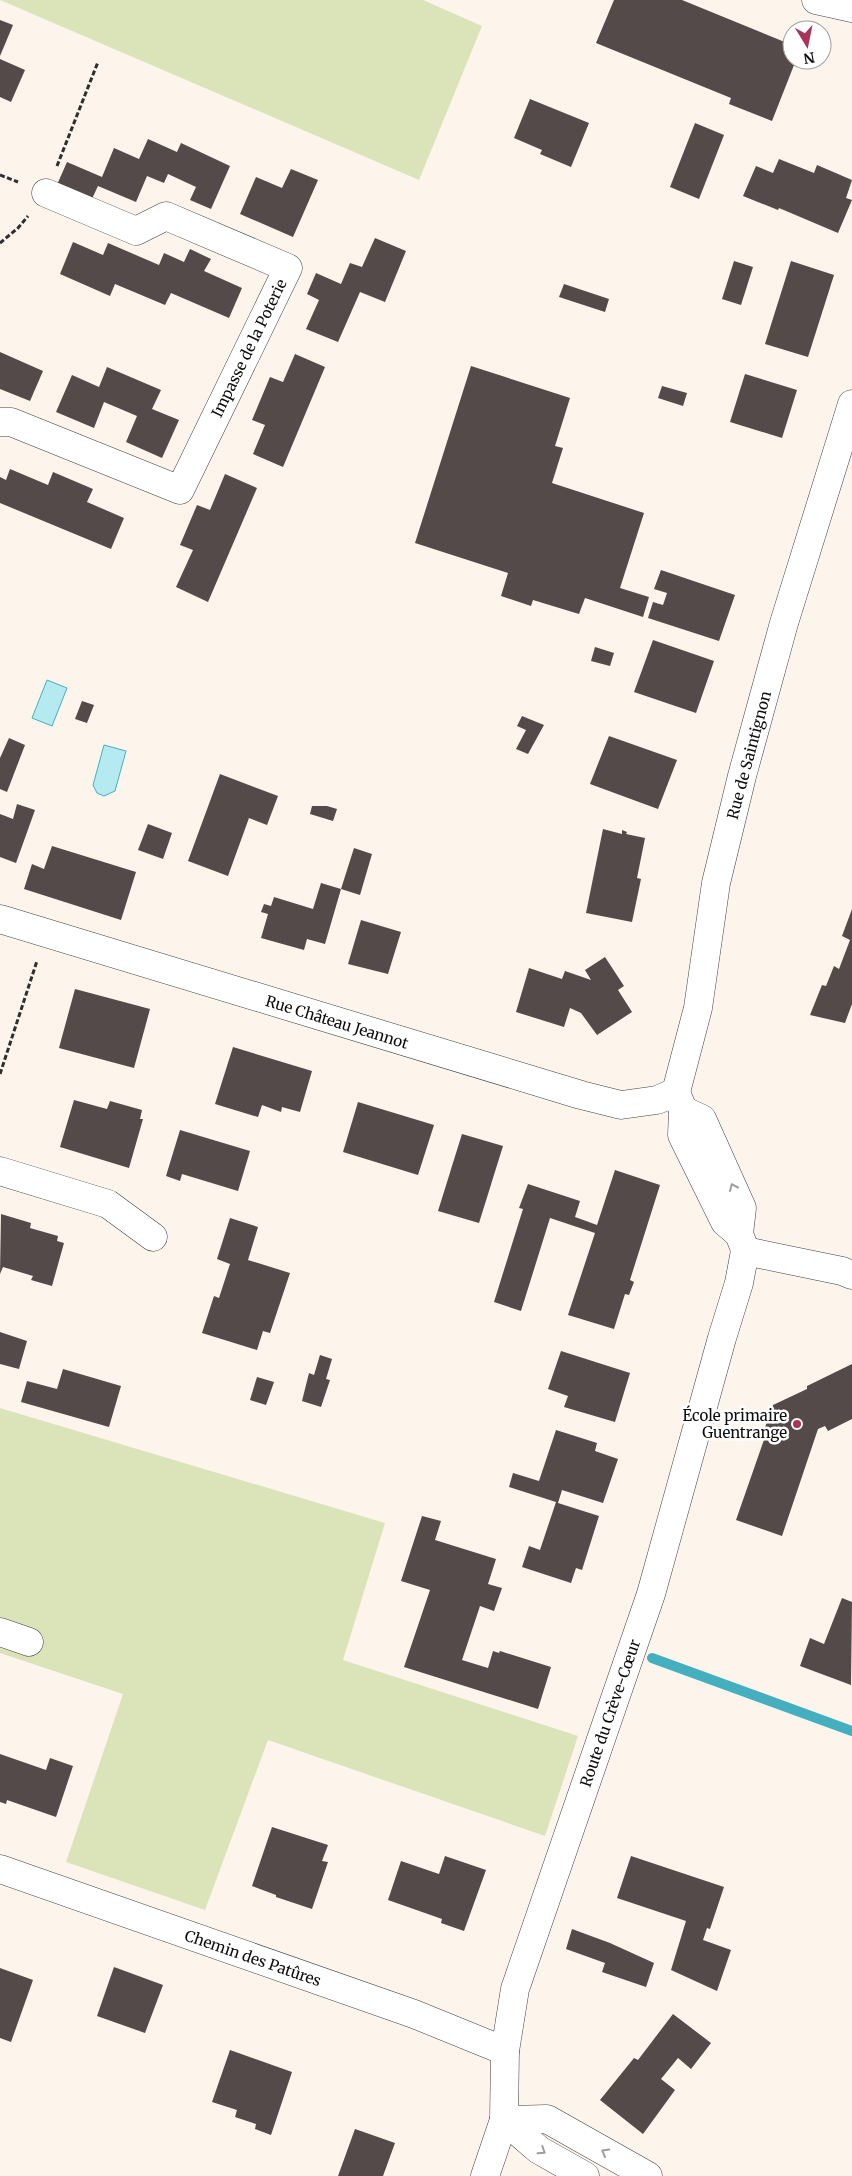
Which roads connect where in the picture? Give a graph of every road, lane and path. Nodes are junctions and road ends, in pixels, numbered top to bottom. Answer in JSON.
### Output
{"nodes":[{"id":1,"x":816,"y":0,"type":"edge"},
{"id":2,"x":852,"y":8,"type":"edge"},
{"id":3,"x":98,"y":62,"type":"dead end"},
{"id":4,"x":46,"y":193,"type":"junction"},
{"id":5,"x":0,"y":243,"type":"edge"},
{"id":6,"x":852,"y":404,"type":"edge"},
{"id":7,"x":0,"y":422,"type":"edge"},
{"id":8,"x":0,"y":919,"type":"edge"},
{"id":9,"x":46,"y":934,"type":"junction"},
{"id":10,"x":0,"y":1074,"type":"edge"},
{"id":11,"x":679,"y":1101,"type":"junction"},
{"id":12,"x":0,"y":1171,"type":"edge"},
{"id":13,"x":153,"y":1237,"type":"dead end"},
{"id":14,"x":742,"y":1242,"type":"junction"},
{"id":15,"x":852,"y":1275,"type":"edge"},
{"id":16,"x":0,"y":1632,"type":"edge"},
{"id":17,"x":28,"y":1642,"type":"dead end"},
{"id":18,"x":0,"y":1869,"type":"edge"},
{"id":19,"x":505,"y":2051,"type":"junction"},
{"id":20,"x":504,"y":2120,"type":"junction"},
{"id":21,"x":485,"y":2176,"type":"edge"},
{"id":22,"x":585,"y":2176,"type":"edge"},
{"id":23,"x":648,"y":2176,"type":"edge"}],
"edges":[{"from":1,"to":2,"type":"street"},
{"from":3,"to":4,"type":"path"},
{"from":4,"to":5,"type":"path"},
{"from":4,"to":7,"type":"street","name":"Impasse de la Poterie"},
{"from":6,"to":11,"type":"street","name":"Rue de Saintignon"},
{"from":8,"to":9,"type":"street","name":"Rue Château Jeannot"},
{"from":9,"to":10,"type":"path"},
{"from":9,"to":11,"type":"street","name":"Rue Château Jeannot"},
{"from":11,"to":14,"type":"street","name":"Rue de Saintignon"},
{"from":12,"to":13,"type":"street"},
{"from":14,"to":15,"type":"street"},
{"from":14,"to":19,"type":"street","name":"Route du Crève-Cœur"},
{"from":16,"to":17,"type":"street"},
{"from":18,"to":19,"type":"street","name":"Chemin des Patûres"},
{"from":19,"to":20,"type":"street","name":"Route du Crève-Cœur"},
{"from":20,"to":21,"type":"street","name":"Route du Crève-Cœur"},
{"from":20,"to":22,"type":"street","one_way":true},
{"from":23,"to":20,"type":"street","one_way":true}]}
